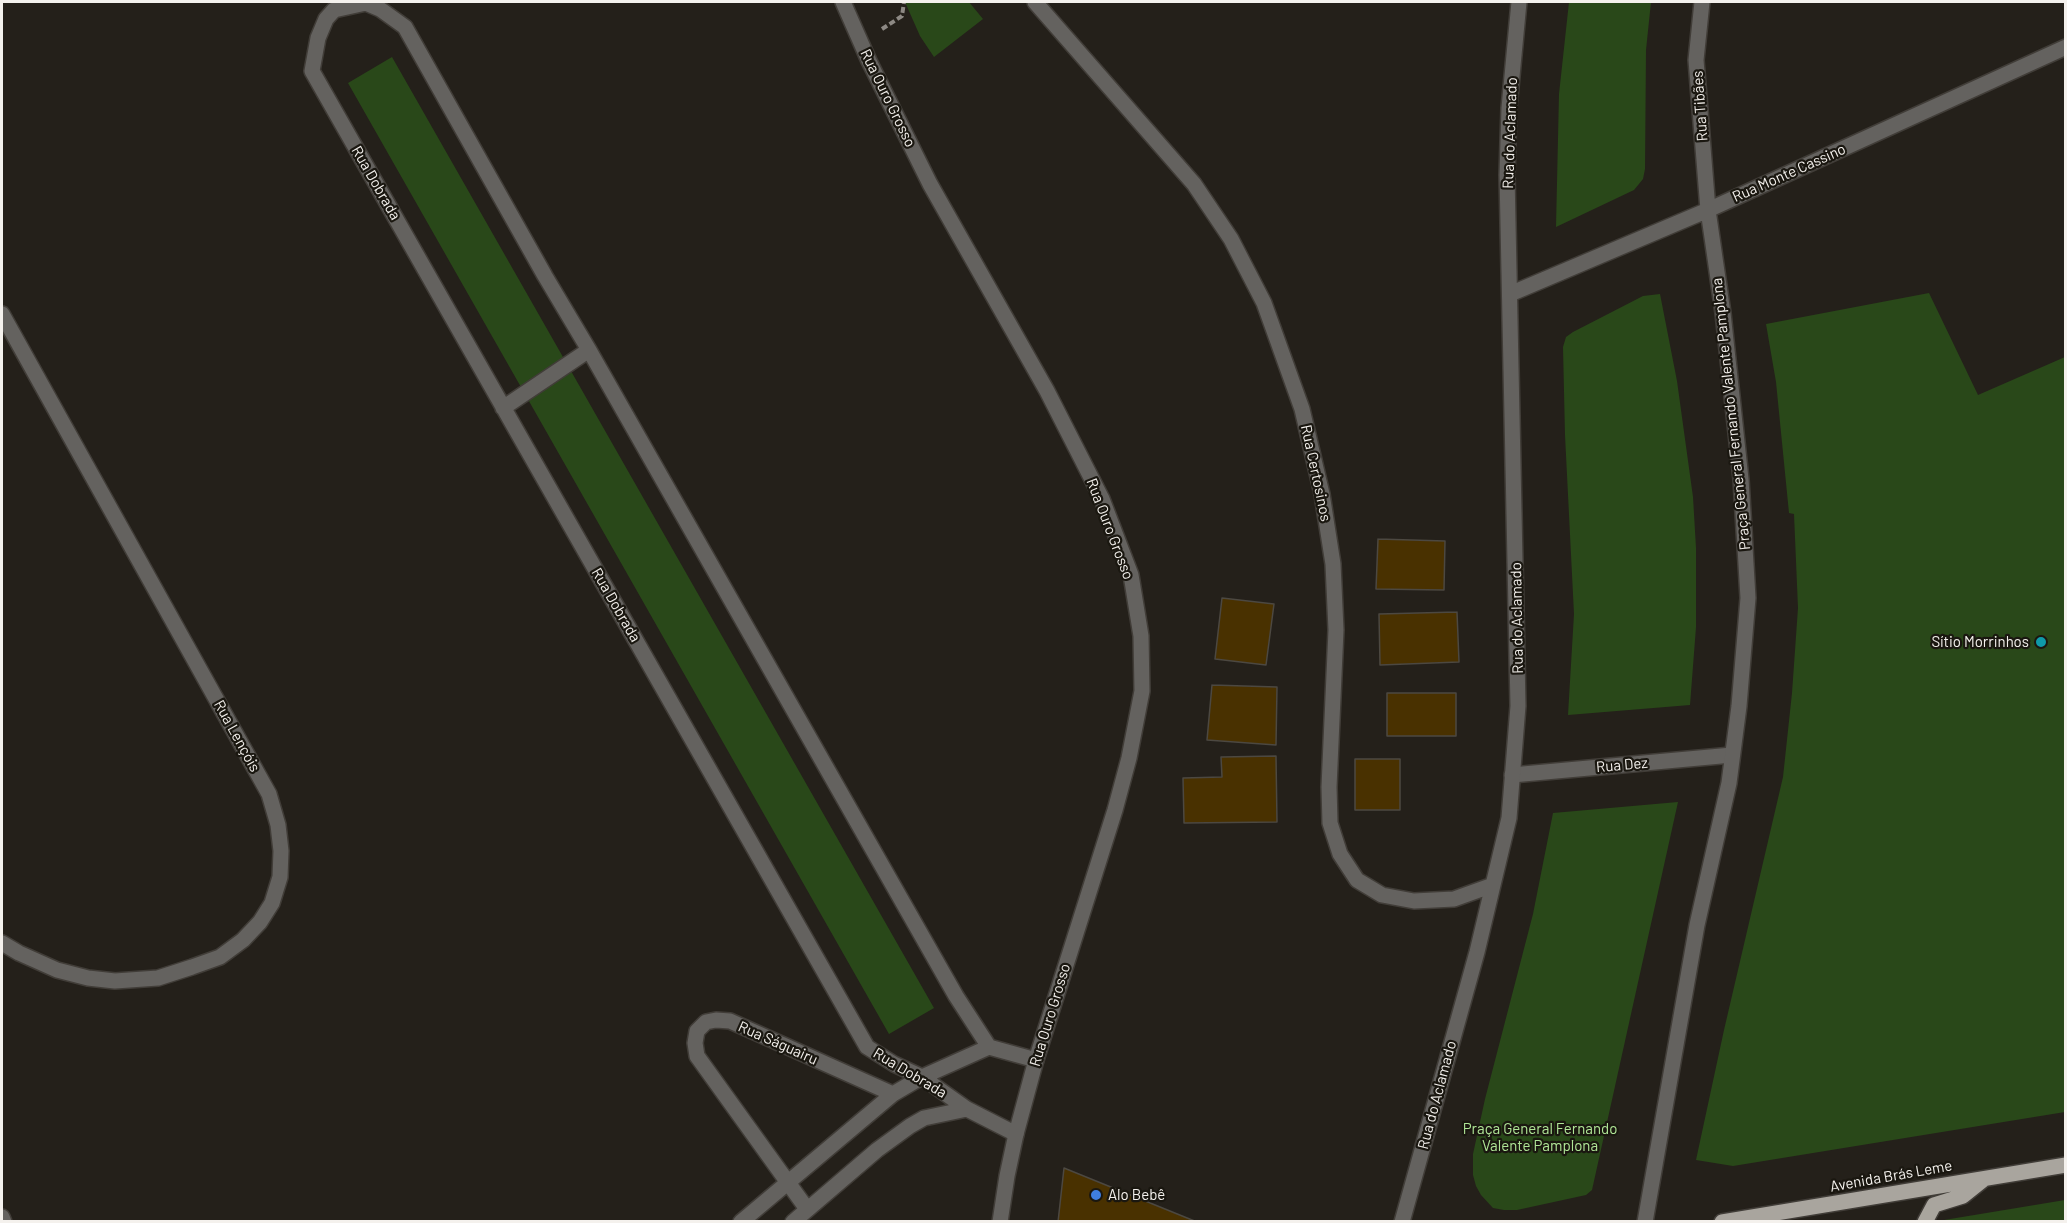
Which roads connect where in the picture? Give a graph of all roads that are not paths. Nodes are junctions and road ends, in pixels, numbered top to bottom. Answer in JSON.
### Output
{"nodes":[{"id":1,"x":843,"y":2,"type":"edge"},
{"id":2,"x":1035,"y":2,"type":"edge"},
{"id":3,"x":1519,"y":2,"type":"edge"},
{"id":4,"x":1701,"y":2,"type":"edge"},
{"id":5,"x":333,"y":6,"type":"edge"},
{"id":6,"x":2066,"y":47,"type":"edge"},
{"id":7,"x":1708,"y":210,"type":"junction"},
{"id":8,"x":1510,"y":294,"type":"junction"},
{"id":9,"x":2,"y":314,"type":"edge"},
{"id":10,"x":589,"y":350,"type":"junction"},
{"id":11,"x":503,"y":408,"type":"junction"},
{"id":12,"x":1732,"y":755,"type":"junction"},
{"id":13,"x":1512,"y":775,"type":"junction"},
{"id":14,"x":1493,"y":885,"type":"junction"},
{"id":15,"x":2,"y":943,"type":"edge"},
{"id":16,"x":989,"y":1047,"type":"junction"},
{"id":17,"x":1036,"y":1060,"type":"junction"},
{"id":18,"x":922,"y":1077,"type":"junction"},
{"id":19,"x":893,"y":1094,"type":"junction"},
{"id":20,"x":967,"y":1109,"type":"junction"},
{"id":21,"x":1016,"y":1134,"type":"junction"},
{"id":22,"x":2066,"y":1165,"type":"edge"},
{"id":23,"x":1985,"y":1178,"type":"junction"},
{"id":24,"x":788,"y":1182,"type":"junction"},
{"id":25,"x":807,"y":1209,"type":"junction"},
{"id":26,"x":2,"y":1217,"type":"edge"},
{"id":27,"x":4,"y":1221,"type":"edge"},
{"id":28,"x":741,"y":1221,"type":"edge"},
{"id":29,"x":793,"y":1221,"type":"edge"},
{"id":30,"x":1000,"y":1221,"type":"edge"},
{"id":31,"x":1402,"y":1221,"type":"edge"},
{"id":32,"x":1645,"y":1221,"type":"edge"},
{"id":33,"x":1722,"y":1221,"type":"edge"},
{"id":34,"x":1925,"y":1221,"type":"edge"}],
"edges":[{"from":1,"to":17,"type":"street","name":"Rua Ouro Grosso"},
{"from":2,"to":14,"type":"street","name":"Rua Certosinos"},
{"from":3,"to":8,"type":"street","name":"Rua do Aclamado"},
{"from":4,"to":7,"type":"street","name":"Rua Tibães"},
{"from":5,"to":10,"type":"street","name":"Rua Dobrada"},
{"from":5,"to":11,"type":"street","name":"Rua Dobrada"},
{"from":6,"to":7,"type":"street","name":"Rua Monte Cassino"},
{"from":7,"to":8,"type":"street","name":"Rua Monte Cassino"},
{"from":7,"to":12,"type":"street","name":"Praça General Fernando Valente Pamplona"},
{"from":8,"to":13,"type":"street","name":"Rua do Aclamado"},
{"from":9,"to":15,"type":"street","name":"Rua Lençóis"},
{"from":10,"to":11,"type":"street"},
{"from":10,"to":16,"type":"street","name":"Rua Dobrada"},
{"from":11,"to":18,"type":"street","name":"Rua Dobrada"},
{"from":12,"to":13,"type":"street","name":"Rua Dez"},
{"from":12,"to":32,"type":"street","name":"Praça General Fernando Valente Pamplona"},
{"from":13,"to":14,"type":"street","name":"Rua do Aclamado"},
{"from":14,"to":31,"type":"street","name":"Rua do Aclamado"},
{"from":16,"to":17,"type":"street"},
{"from":16,"to":18,"type":"street"},
{"from":17,"to":21,"type":"street","name":"Rua Ouro Grosso"},
{"from":18,"to":19,"type":"street"},
{"from":18,"to":20,"type":"street","name":"Rua Dobrada"},
{"from":19,"to":24,"type":"street"},
{"from":19,"to":24,"type":"street","name":"Rua Ságuairu"},
{"from":20,"to":21,"type":"street","name":"Rua Dobrada"},
{"from":20,"to":25,"type":"street"},
{"from":21,"to":30,"type":"street","name":"Rua Ouro Grosso"},
{"from":22,"to":23,"type":"main road","name":"Avenida Brás Leme"},
{"from":23,"to":33,"type":"main road","name":"Avenida Brás Leme"},
{"from":23,"to":34,"type":"main road"},
{"from":24,"to":25,"type":"street","name":"Rua Ságuairu"},
{"from":24,"to":28,"type":"street"},
{"from":25,"to":29,"type":"street"},
{"from":26,"to":27,"type":"street"}]}
